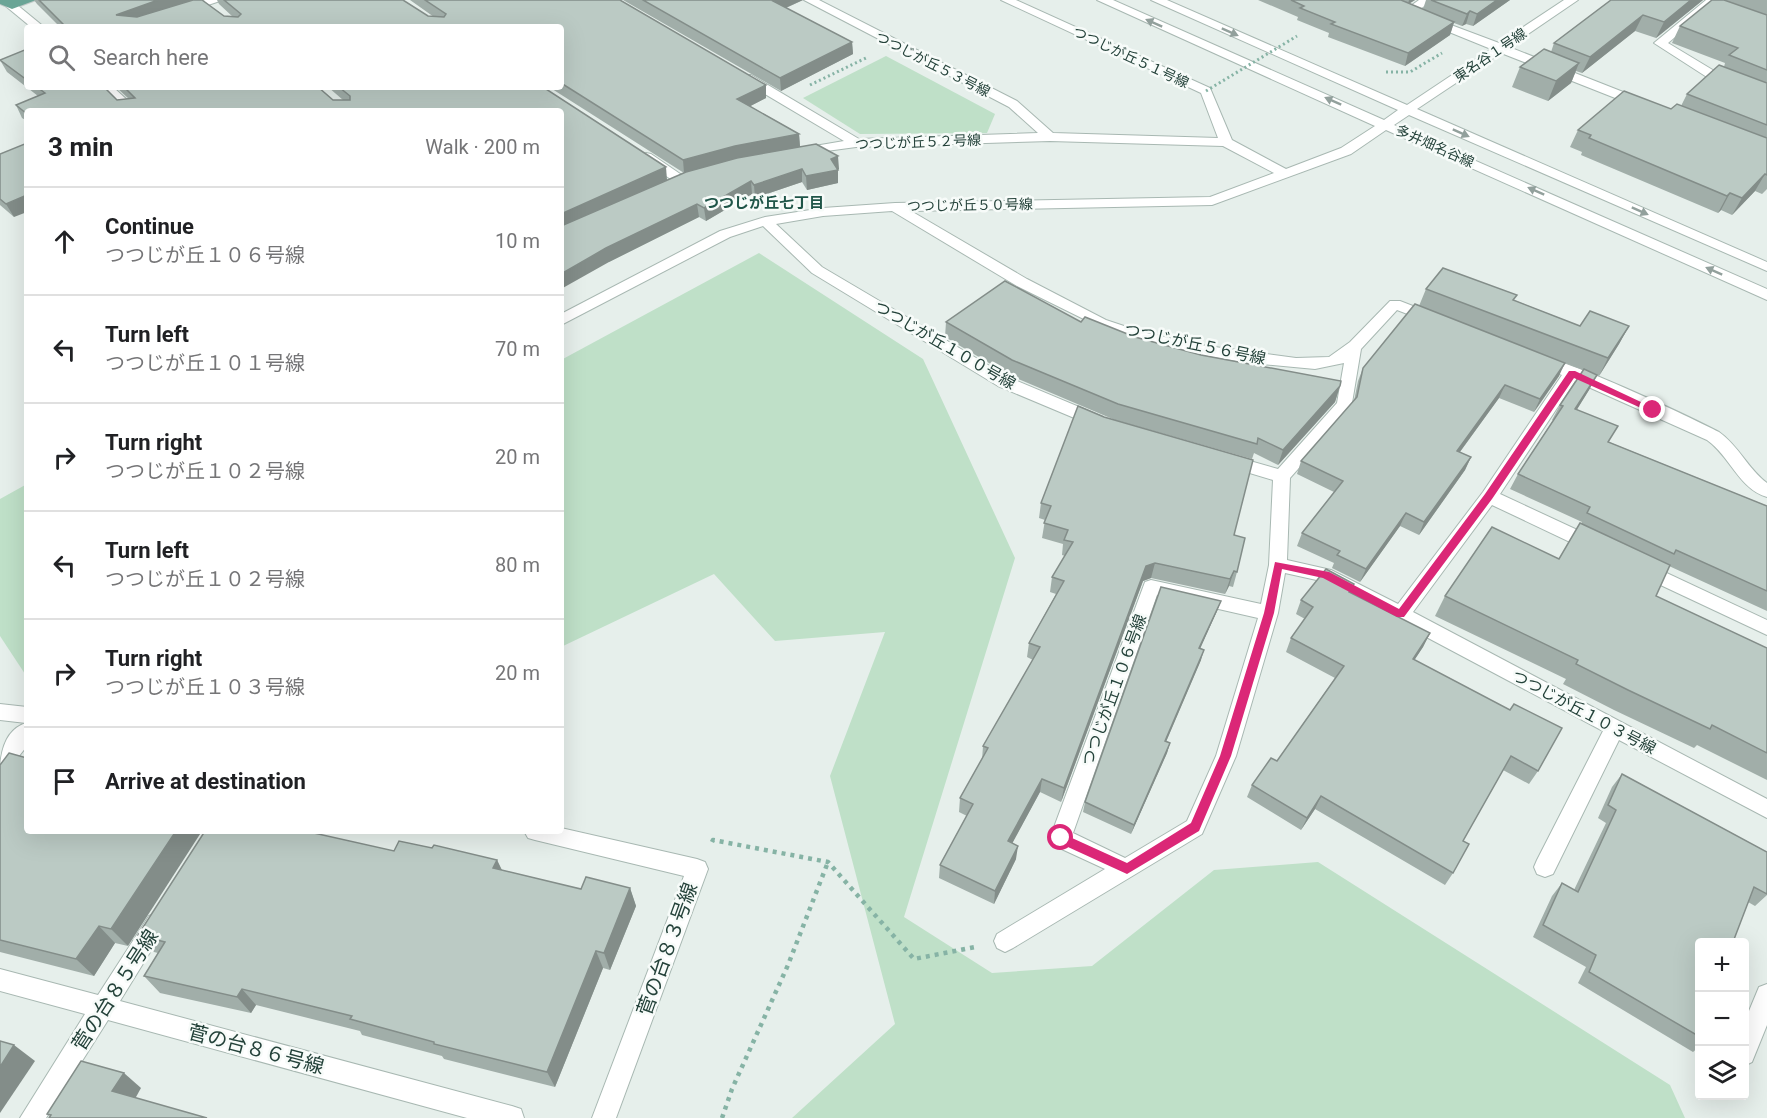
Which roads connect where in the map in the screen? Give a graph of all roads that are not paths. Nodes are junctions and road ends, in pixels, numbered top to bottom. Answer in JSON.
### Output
{"nodes":[{"id":1,"x":0,"y":0,"type":"edge"},
{"id":2,"x":30,"y":0,"type":"edge"},
{"id":3,"x":810,"y":0,"type":"edge"},
{"id":4,"x":1007,"y":0,"type":"edge"},
{"id":5,"x":1102,"y":0,"type":"edge"},
{"id":6,"x":1157,"y":0,"type":"edge"},
{"id":7,"x":1426,"y":0,"type":"edge"},
{"id":8,"x":1572,"y":0,"type":"edge"},
{"id":9,"x":211,"y":2,"type":"edge"},
{"id":10,"x":1711,"y":5,"type":"edge"},
{"id":11,"x":12,"y":6,"type":"junction"},
{"id":12,"x":173,"y":14,"type":"edge"},
{"id":13,"x":221,"y":15,"type":"edge"},
{"id":14,"x":34,"y":24,"type":"edge"},
{"id":15,"x":1501,"y":49,"type":"junction"},
{"id":16,"x":733,"y":71,"type":"edge"},
{"id":17,"x":109,"y":90,"type":"edge"},
{"id":18,"x":1767,"y":97,"type":"edge"},
{"id":19,"x":130,"y":108,"type":"edge"},
{"id":20,"x":1408,"y":109,"type":"junction"},
{"id":21,"x":1657,"y":110,"type":"edge"},
{"id":22,"x":1386,"y":124,"type":"junction"},
{"id":23,"x":1050,"y":137,"type":"junction"},
{"id":24,"x":1226,"y":142,"type":"junction"},
{"id":25,"x":856,"y":143,"type":"junction"},
{"id":26,"x":634,"y":149,"type":"edge"},
{"id":27,"x":788,"y":154,"type":"edge"},
{"id":28,"x":1283,"y":173,"type":"junction"},
{"id":29,"x":662,"y":189,"type":"edge"},
{"id":30,"x":895,"y":207,"type":"junction"},
{"id":31,"x":765,"y":221,"type":"junction"},
{"id":32,"x":1767,"y":267,"type":"edge"},
{"id":33,"x":1767,"y":295,"type":"edge"},
{"id":34,"x":564,"y":318,"type":"edge"},
{"id":35,"x":1444,"y":323,"type":"edge"},
{"id":36,"x":1354,"y":346,"type":"junction"},
{"id":37,"x":1529,"y":357,"type":"edge"},
{"id":38,"x":1572,"y":374,"type":"junction"},
{"id":39,"x":1108,"y":426,"type":"edge"},
{"id":40,"x":1217,"y":457,"type":"edge"},
{"id":41,"x":1282,"y":476,"type":"junction"},
{"id":42,"x":1767,"y":491,"type":"edge"},
{"id":43,"x":1489,"y":496,"type":"junction"},
{"id":44,"x":1606,"y":552,"type":"edge"},
{"id":45,"x":1628,"y":562,"type":"edge"},
{"id":46,"x":1278,"y":565,"type":"junction"},
{"id":47,"x":1269,"y":613,"type":"junction"},
{"id":48,"x":1401,"y":614,"type":"junction"},
{"id":49,"x":1767,"y":628,"type":"edge"},
{"id":50,"x":0,"y":712,"type":"edge"},
{"id":51,"x":24,"y":715,"type":"edge"},
{"id":52,"x":1615,"y":728,"type":"junction"},
{"id":53,"x":24,"y":735,"type":"edge"},
{"id":54,"x":0,"y":765,"type":"edge"},
{"id":55,"x":1767,"y":809,"type":"edge"},
{"id":56,"x":547,"y":834,"type":"edge"},
{"id":57,"x":1545,"y":867,"type":"dead end"},
{"id":58,"x":1127,"y":869,"type":"junction"},
{"id":59,"x":166,"y":910,"type":"edge"},
{"id":60,"x":1005,"y":941,"type":"road end"},
{"id":61,"x":0,"y":980,"type":"edge"},
{"id":62,"x":1767,"y":995,"type":"edge"},
{"id":63,"x":103,"y":1008,"type":"junction"},
{"id":64,"x":1747,"y":1046,"type":"edge"},
{"id":65,"x":32,"y":1118,"type":"edge"},
{"id":66,"x":512,"y":1118,"type":"edge"},
{"id":67,"x":604,"y":1118,"type":"edge"}],
"edges":[{"from":1,"to":11,"type":"main road"},
{"from":2,"to":11,"type":"main road"},
{"from":3,"to":23,"type":"street","name":"つつじが丘５３号線"},
{"from":4,"to":24,"type":"street","name":"つつじが丘５１号線"},
{"from":22,"to":5,"type":"street","name":"多井畑名谷線","one_way":true},
{"from":6,"to":20,"type":"street","name":"多井畑名谷線","one_way":true},
{"from":7,"to":15,"type":"street"},
{"from":8,"to":15,"type":"street","name":"東名谷１号線"},
{"from":9,"to":12,"type":"street"},
{"from":9,"to":13,"type":"street"},
{"from":10,"to":18,"type":"street"},
{"from":11,"to":14,"type":"street"},
{"from":15,"to":20,"type":"street","name":"東名谷１号線"},
{"from":15,"to":21,"type":"street"},
{"from":16,"to":25,"type":"street"},
{"from":17,"to":19,"type":"street"},
{"from":20,"to":22,"type":"street","name":"東名谷１号線"},
{"from":20,"to":32,"type":"street","name":"多井畑名谷線","one_way":true},
{"from":22,"to":28,"type":"street","name":"つつじが丘５０号線"},
{"from":33,"to":22,"type":"street","name":"多井畑名谷線","one_way":true},
{"from":23,"to":24,"type":"street","name":"つつじが丘５２号線"},
{"from":23,"to":25,"type":"street","name":"つつじが丘５２号線"},
{"from":24,"to":28,"type":"street","name":"つつじが丘５２号線"},
{"from":25,"to":27,"type":"street","name":"つつじが丘５２号線"},
{"from":26,"to":29,"type":"street"},
{"from":28,"to":30,"type":"street","name":"つつじが丘５０号線"},
{"from":30,"to":31,"type":"street","name":"つつじが丘５０号線"},
{"from":30,"to":36,"type":"street","name":"つつじが丘５６号線"},
{"from":31,"to":34,"type":"street","name":"つつじが丘５０号線"},
{"from":31,"to":39,"type":"street","name":"つつじが丘１００号線"},
{"from":35,"to":36,"type":"street","name":"つつじが丘５６号線"},
{"from":36,"to":41,"type":"street"},
{"from":37,"to":38,"type":"street"},
{"from":38,"to":42,"type":"street"},
{"from":38,"to":43,"type":"street"},
{"from":40,"to":41,"type":"street"},
{"from":41,"to":46,"type":"street"},
{"from":43,"to":44,"type":"street"},
{"from":43,"to":48,"type":"street"},
{"from":45,"to":49,"type":"street"},
{"from":46,"to":47,"type":"street"},
{"from":46,"to":48,"type":"street","name":"つつじが丘１０３号線"},
{"from":47,"to":58,"type":"street"},
{"from":47,"to":58,"type":"street","name":"つつじが丘１０６号線"},
{"from":48,"to":52,"type":"street","name":"つつじが丘１０３号線"},
{"from":50,"to":51,"type":"street"},
{"from":52,"to":55,"type":"street","name":"つつじが丘１０３号線"},
{"from":52,"to":57,"type":"street"},
{"from":53,"to":54,"type":"street"},
{"from":56,"to":67,"type":"street","name":"菅の台８３号線"},
{"from":58,"to":60,"type":"street"},
{"from":59,"to":63,"type":"street","name":"菅の台８５号線"},
{"from":61,"to":63,"type":"street","name":"菅の台８６号線"},
{"from":62,"to":64,"type":"street"},
{"from":63,"to":65,"type":"street","name":"菅の台８５号線"},
{"from":63,"to":66,"type":"street","name":"菅の台８６号線"}]}
